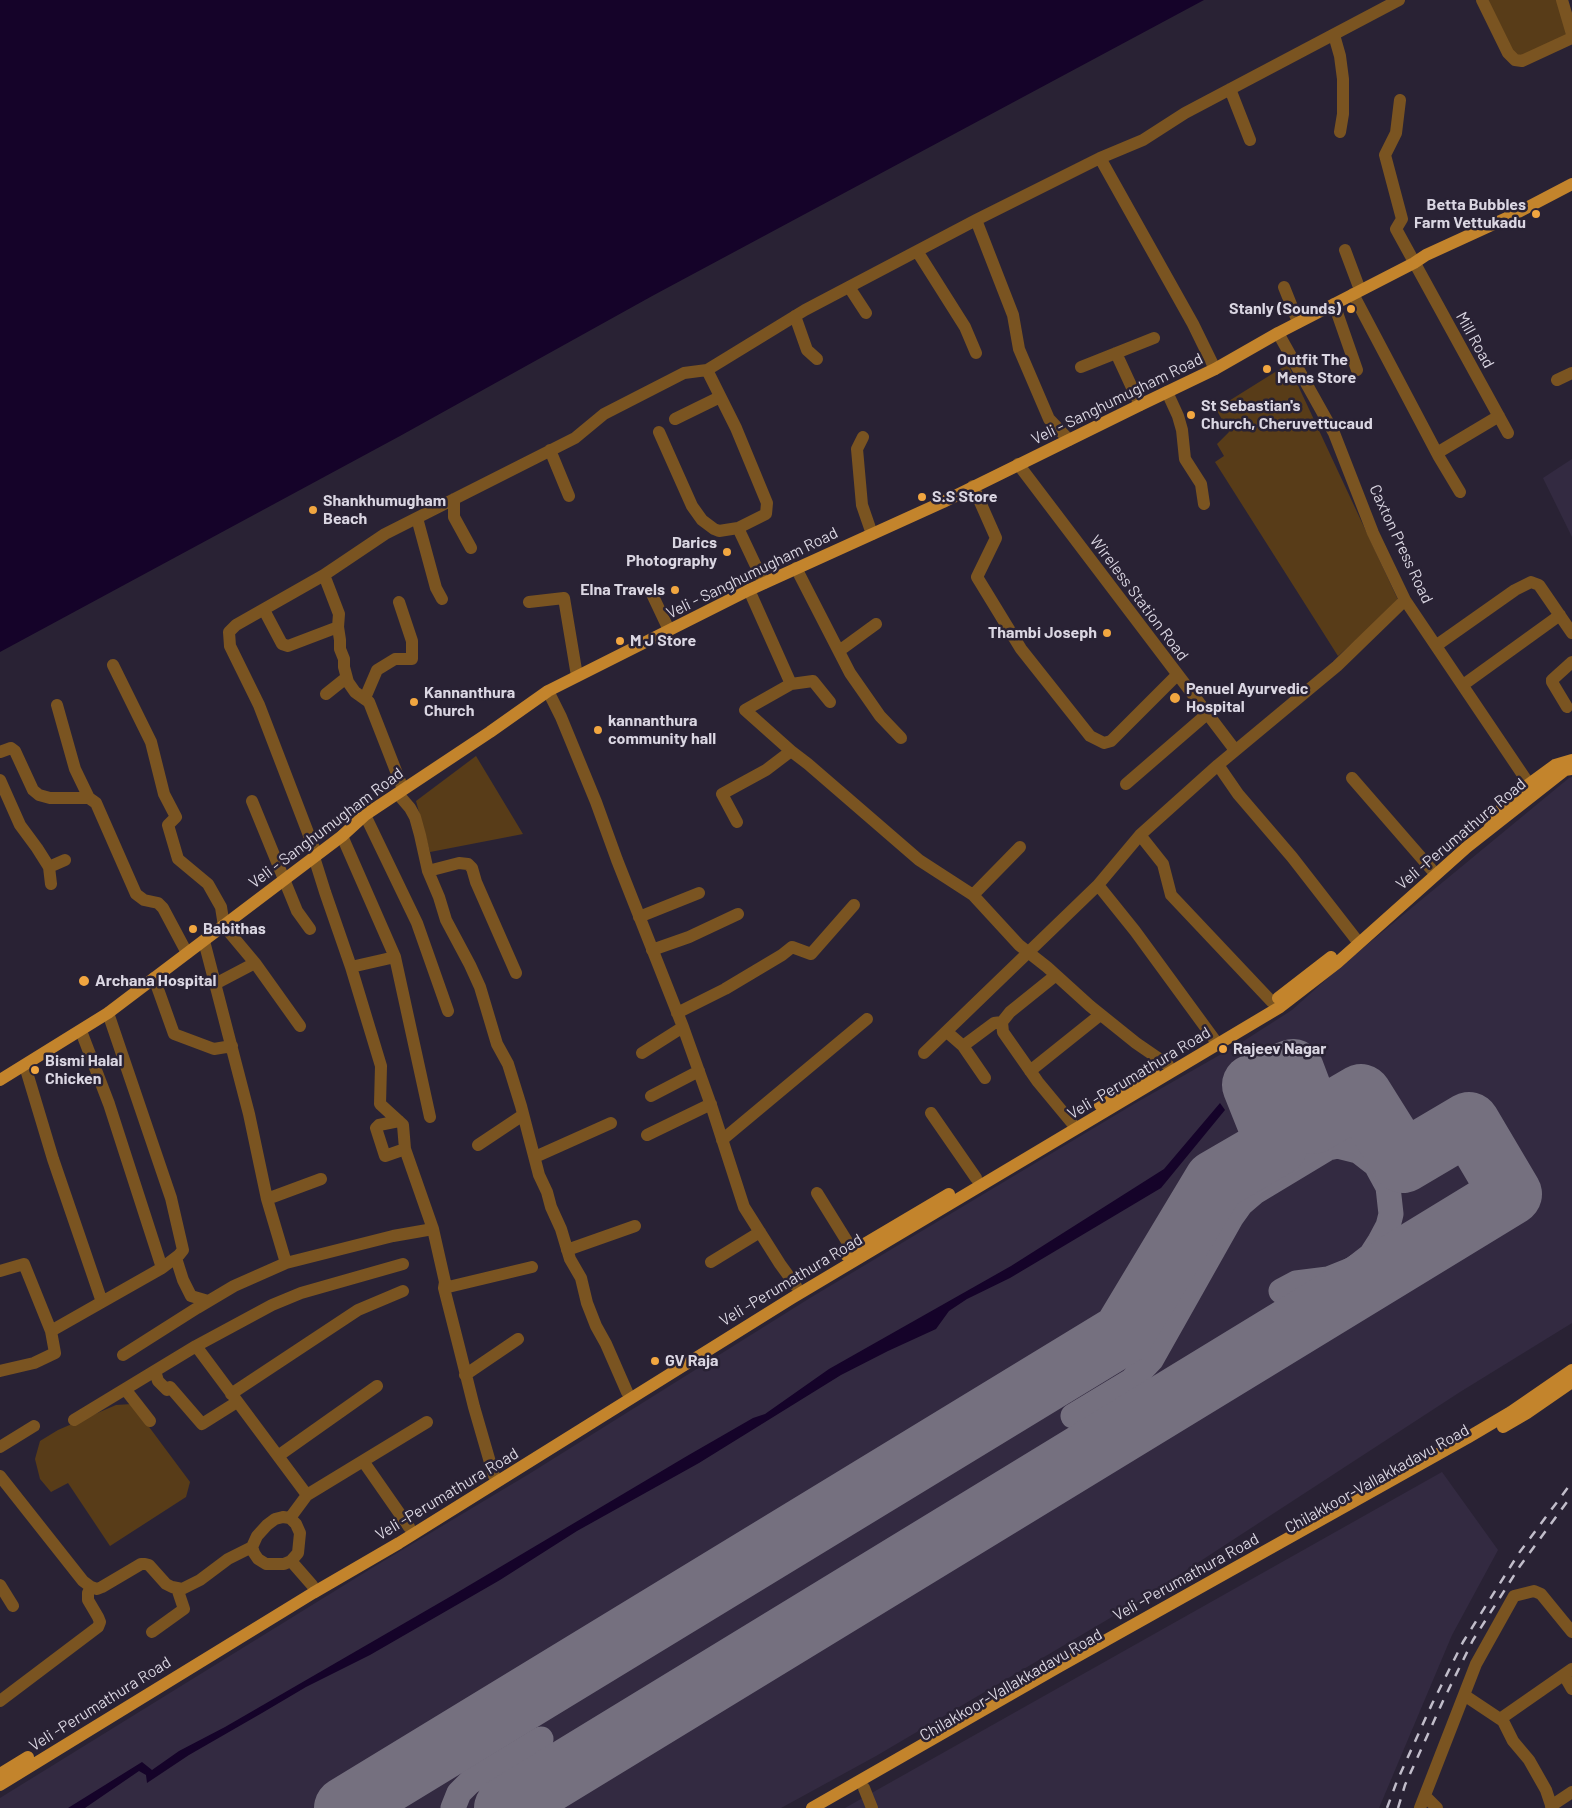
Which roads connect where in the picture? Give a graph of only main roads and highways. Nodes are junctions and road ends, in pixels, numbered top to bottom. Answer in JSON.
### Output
{"nodes":[{"id":1,"x":1572,"y":184,"type":"edge"},
{"id":2,"x":1572,"y":760,"type":"edge"},
{"id":3,"x":1572,"y":769,"type":"edge"},
{"id":4,"x":0,"y":1080,"type":"edge"},
{"id":5,"x":1572,"y":1370,"type":"edge"},
{"id":6,"x":1572,"y":1382,"type":"edge"},
{"id":7,"x":0,"y":1774,"type":"edge"},
{"id":8,"x":0,"y":1785,"type":"edge"},
{"id":9,"x":812,"y":1808,"type":"edge"},
{"id":10,"x":829,"y":1808,"type":"edge"}],
"edges":[{"from":1,"to":4,"type":"main road","name":"Veli - Sanghumugham Road"},
{"from":2,"to":7,"type":"main road"},
{"from":3,"to":8,"type":"main road","name":"Veli -Perumathura Road"},
{"from":5,"to":9,"type":"main road","name":"Veli -Perumathura Road"},
{"from":6,"to":10,"type":"main road","name":"Chilakkoor-Vallakkadavu Road"}]}
